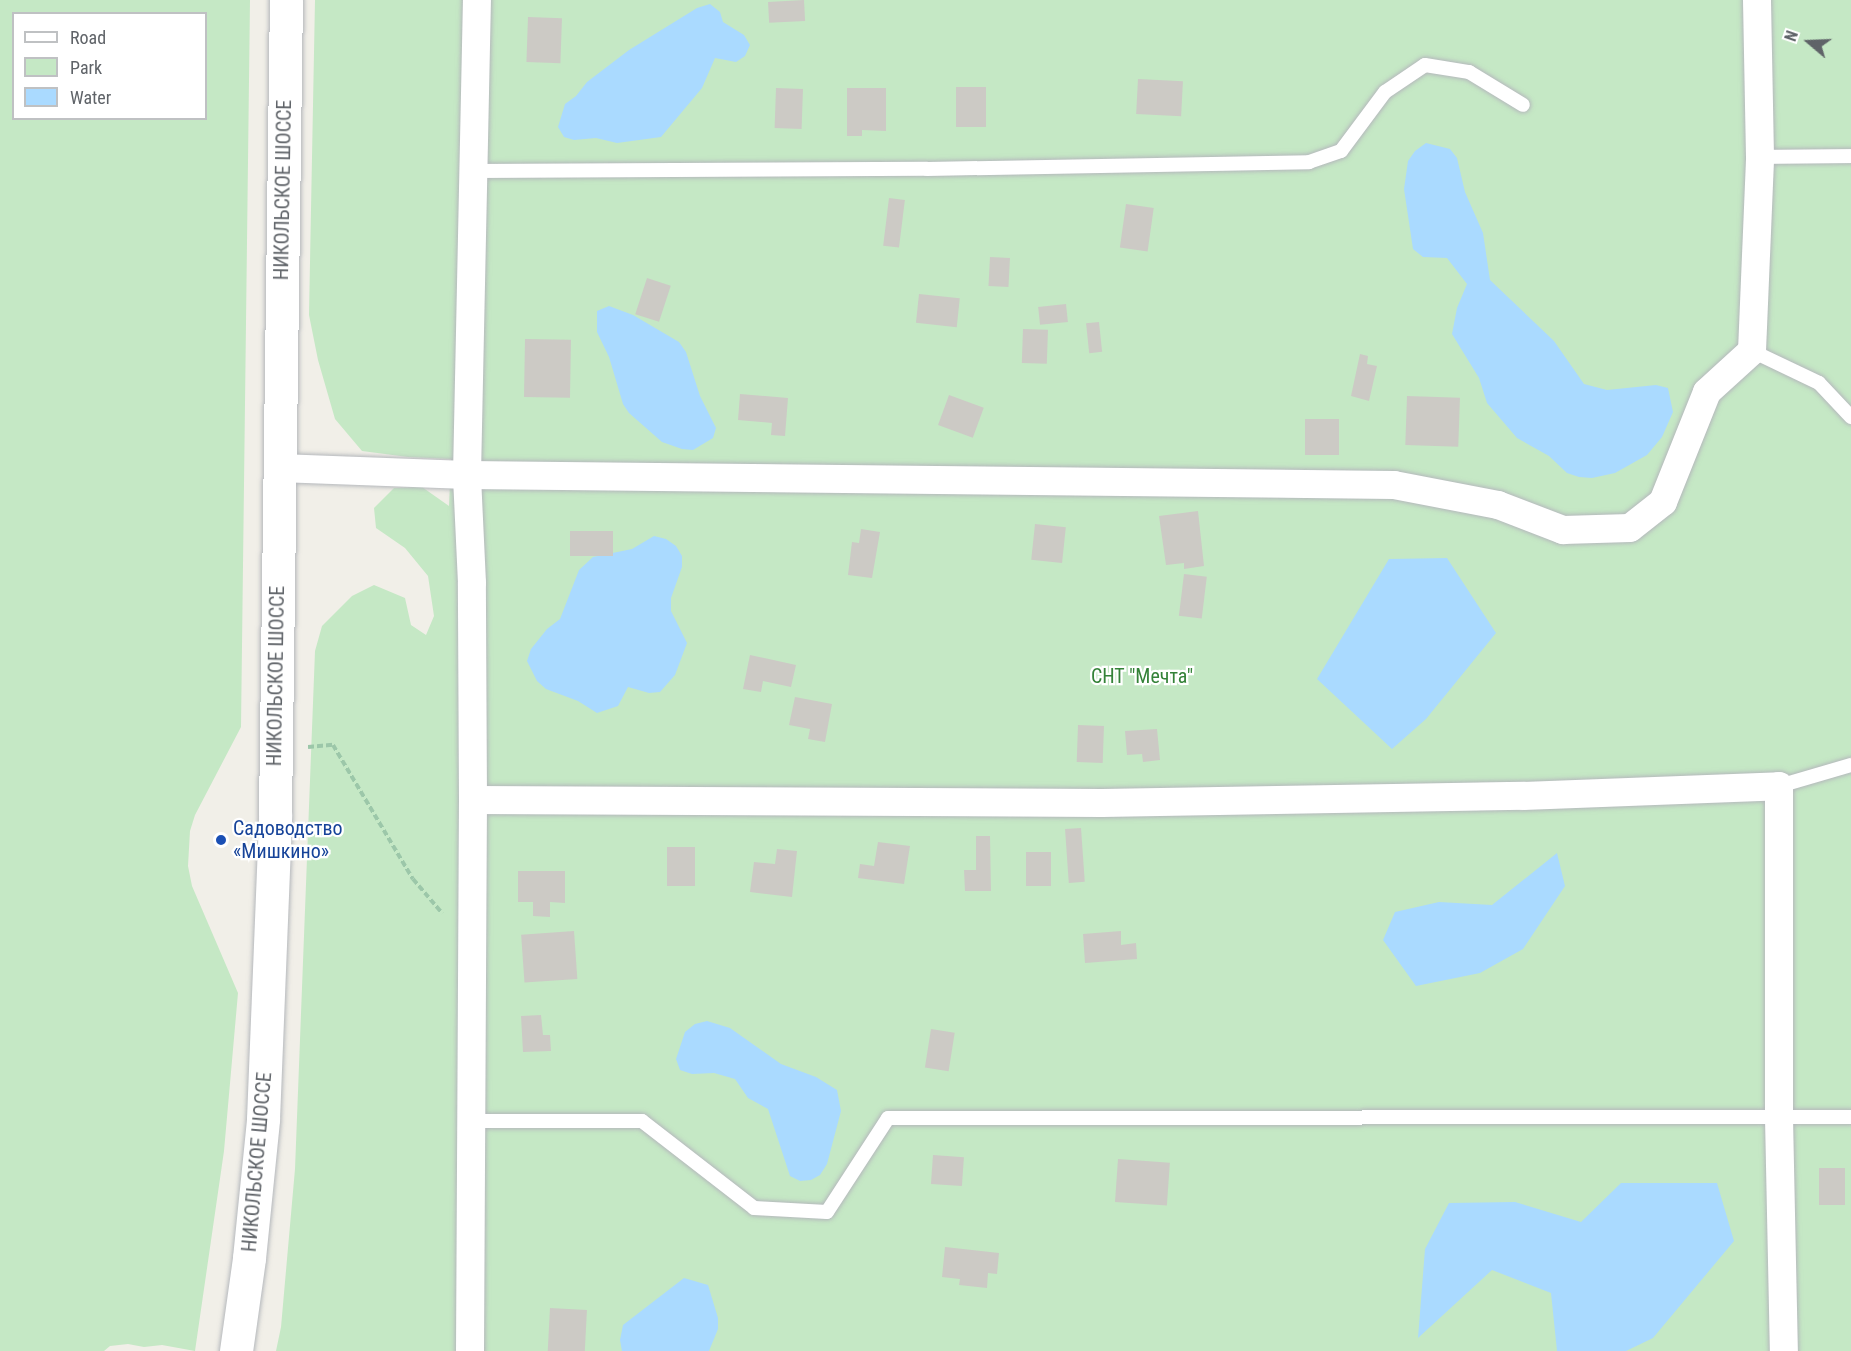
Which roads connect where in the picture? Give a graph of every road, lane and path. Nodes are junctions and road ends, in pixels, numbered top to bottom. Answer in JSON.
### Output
{"nodes":[{"id":1,"x":286,"y":0,"type":"edge"},
{"id":2,"x":477,"y":0,"type":"edge"},
{"id":3,"x":1757,"y":0,"type":"edge"},
{"id":4,"x":1523,"y":105,"type":"dead end"},
{"id":5,"x":1851,"y":156,"type":"edge"},
{"id":6,"x":1760,"y":157,"type":"junction"},
{"id":7,"x":474,"y":171,"type":"junction"},
{"id":8,"x":1752,"y":351,"type":"junction"},
{"id":9,"x":1851,"y":417,"type":"edge"},
{"id":10,"x":279,"y":468,"type":"junction"},
{"id":11,"x":467,"y":475,"type":"junction"},
{"id":12,"x":275,"y":750,"type":"junction"},
{"id":13,"x":1851,"y":765,"type":"edge"},
{"id":14,"x":1779,"y":786,"type":"junction"},
{"id":15,"x":473,"y":800,"type":"junction"},
{"id":16,"x":474,"y":951,"type":"junction"},
{"id":17,"x":1851,"y":1117,"type":"edge"},
{"id":18,"x":1779,"y":1118,"type":"junction"},
{"id":19,"x":472,"y":1120,"type":"junction"},
{"id":20,"x":236,"y":1351,"type":"edge"},
{"id":21,"x":470,"y":1351,"type":"edge"},
{"id":22,"x":1784,"y":1351,"type":"edge"}],
"edges":[{"from":1,"to":10,"type":"main road","name":"НИКОЛЬСКОЕ ШОССЕ"},
{"from":2,"to":7,"type":"street"},
{"from":3,"to":6,"type":"street"},
{"from":4,"to":7,"type":"lane"},
{"from":5,"to":6,"type":"lane"},
{"from":6,"to":8,"type":"street"},
{"from":7,"to":11,"type":"street"},
{"from":8,"to":9,"type":"lane"},
{"from":8,"to":11,"type":"street"},
{"from":10,"to":11,"type":"street"},
{"from":10,"to":12,"type":"main road","name":"НИКОЛЬСКОЕ ШОССЕ"},
{"from":11,"to":15,"type":"street"},
{"from":12,"to":16,"type":"path"},
{"from":12,"to":20,"type":"main road","name":"НИКОЛЬСКОЕ ШОССЕ"},
{"from":13,"to":14,"type":"lane"},
{"from":14,"to":15,"type":"street"},
{"from":14,"to":18,"type":"street"},
{"from":15,"to":16,"type":"street"},
{"from":16,"to":19,"type":"street"},
{"from":17,"to":18,"type":"lane"},
{"from":18,"to":19,"type":"lane"},
{"from":18,"to":22,"type":"street"},
{"from":19,"to":21,"type":"street"}]}
